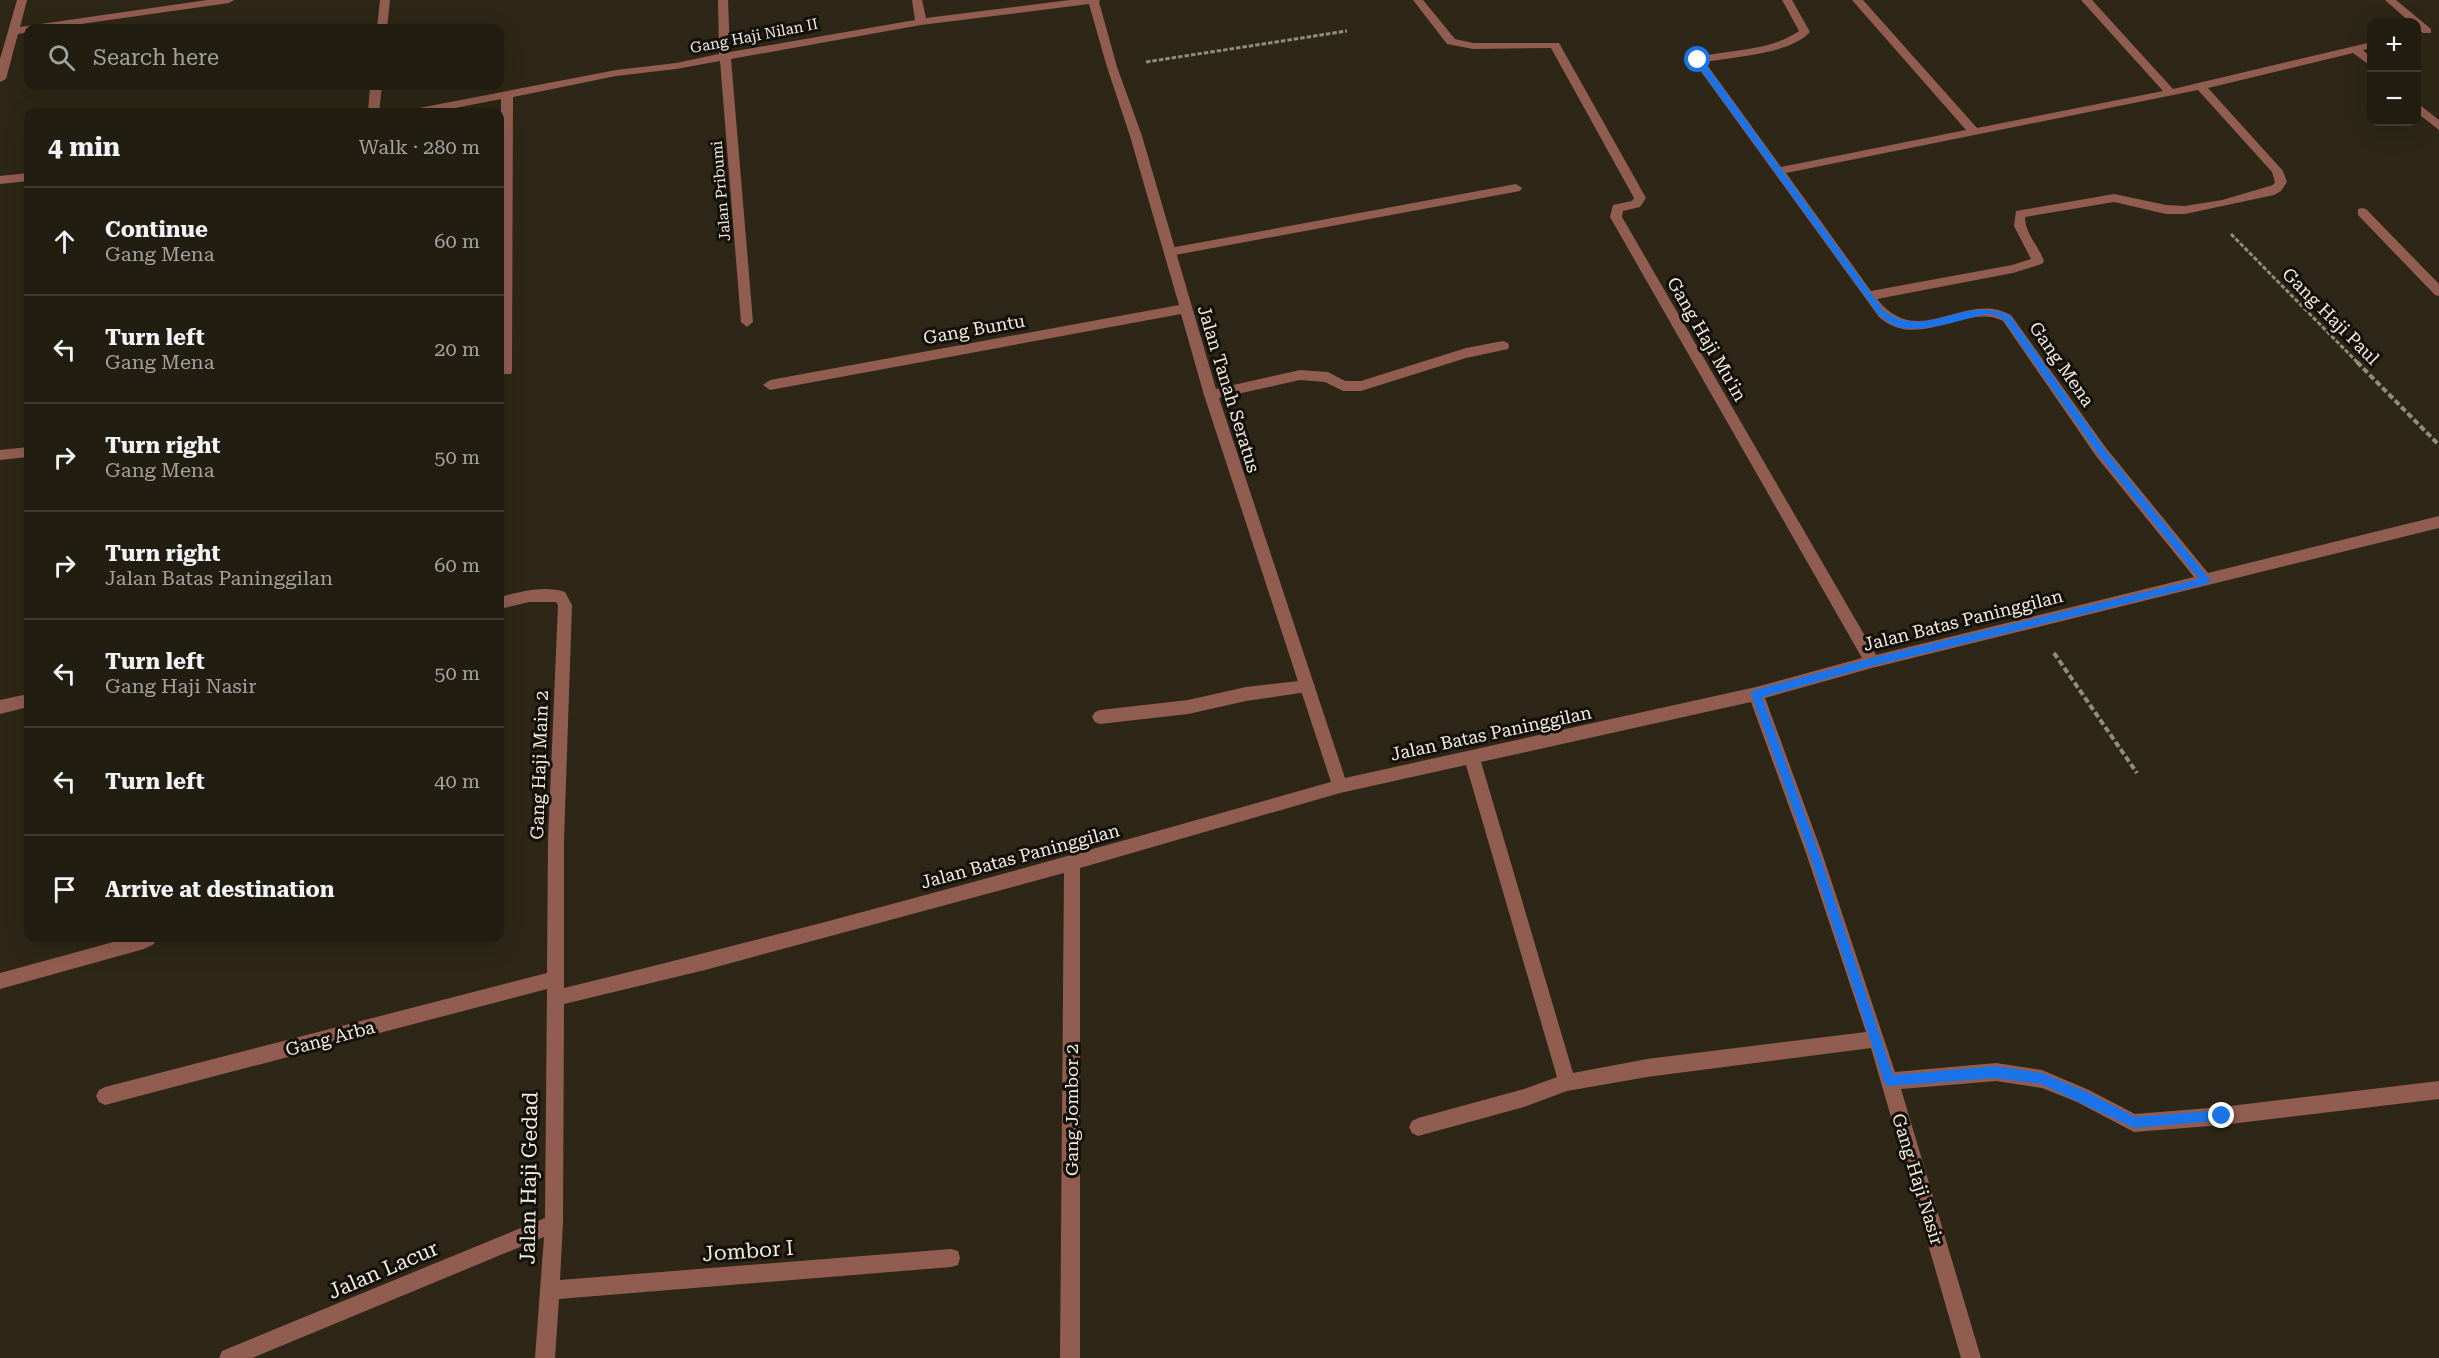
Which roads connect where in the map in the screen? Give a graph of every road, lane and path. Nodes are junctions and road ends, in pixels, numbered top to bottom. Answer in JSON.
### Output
{"nodes":[{"id":1,"x":22,"y":0,"type":"edge"},
{"id":2,"x":228,"y":0,"type":"edge"},
{"id":3,"x":385,"y":0,"type":"edge"},
{"id":4,"x":723,"y":0,"type":"edge"},
{"id":5,"x":918,"y":0,"type":"edge"},
{"id":6,"x":1094,"y":0,"type":"edge"},
{"id":7,"x":1418,"y":0,"type":"edge"},
{"id":8,"x":1787,"y":0,"type":"edge"},
{"id":9,"x":1857,"y":0,"type":"edge"},
{"id":10,"x":2086,"y":0,"type":"edge"},
{"id":11,"x":2390,"y":0,"type":"edge"},
{"id":12,"x":921,"y":22,"type":"junction"},
{"id":13,"x":61,"y":24,"type":"edge"},
{"id":14,"x":382,"y":24,"type":"edge"},
{"id":15,"x":2439,"y":28,"type":"edge"},
{"id":16,"x":24,"y":29,"type":"edge"},
{"id":17,"x":12,"y":31,"type":"junction"},
{"id":18,"x":1347,"y":31,"type":"dead end"},
{"id":19,"x":2422,"y":32,"type":"edge"},
{"id":20,"x":2367,"y":46,"type":"edge"},
{"id":21,"x":2355,"y":49,"type":"junction"},
{"id":22,"x":725,"y":57,"type":"junction"},
{"id":23,"x":2367,"y":60,"type":"edge"},
{"id":24,"x":1112,"y":67,"type":"junction"},
{"id":25,"x":0,"y":79,"type":"edge"},
{"id":26,"x":2200,"y":86,"type":"junction"},
{"id":27,"x":376,"y":90,"type":"edge"},
{"id":28,"x":2171,"y":93,"type":"junction"},
{"id":29,"x":507,"y":96,"type":"junction"},
{"id":30,"x":374,"y":108,"type":"edge"},
{"id":31,"x":441,"y":108,"type":"edge"},
{"id":32,"x":2421,"y":110,"type":"edge"},
{"id":33,"x":2439,"y":126,"type":"edge"},
{"id":34,"x":1974,"y":132,"type":"junction"},
{"id":35,"x":1778,"y":171,"type":"junction"},
{"id":36,"x":24,"y":177,"type":"edge"},
{"id":37,"x":0,"y":180,"type":"edge"},
{"id":38,"x":1516,"y":188,"type":"dead end"},
{"id":39,"x":2204,"y":206,"type":"junction"},
{"id":40,"x":2362,"y":212,"type":"dead end"},
{"id":41,"x":1170,"y":252,"type":"junction"},
{"id":42,"x":2439,"y":292,"type":"edge"},
{"id":43,"x":1868,"y":296,"type":"junction"},
{"id":44,"x":1184,"y":309,"type":"junction"},
{"id":45,"x":747,"y":322,"type":"dead end"},
{"id":46,"x":1503,"y":346,"type":"dead end"},
{"id":47,"x":506,"y":371,"type":"dead end"},
{"id":48,"x":770,"y":385,"type":"dead end"},
{"id":49,"x":1211,"y":396,"type":"junction"},
{"id":50,"x":2439,"y":445,"type":"edge"},
{"id":51,"x":24,"y":452,"type":"edge"},
{"id":52,"x":0,"y":455,"type":"edge"},
{"id":53,"x":2439,"y":522,"type":"edge"},
{"id":54,"x":2206,"y":581,"type":"junction"},
{"id":55,"x":504,"y":602,"type":"edge"},
{"id":56,"x":2033,"y":623,"type":"junction"},
{"id":57,"x":1872,"y":662,"type":"junction"},
{"id":58,"x":1307,"y":686,"type":"junction"},
{"id":59,"x":1756,"y":694,"type":"junction"},
{"id":60,"x":24,"y":702,"type":"edge"},
{"id":61,"x":0,"y":707,"type":"edge"},
{"id":62,"x":1100,"y":717,"type":"dead end"},
{"id":63,"x":1472,"y":758,"type":"junction"},
{"id":64,"x":2137,"y":773,"type":"dead end"},
{"id":65,"x":1340,"y":786,"type":"junction"},
{"id":66,"x":1072,"y":863,"type":"junction"},
{"id":67,"x":140,"y":942,"type":"edge"},
{"id":68,"x":555,"y":979,"type":"junction"},
{"id":69,"x":0,"y":981,"type":"edge"},
{"id":70,"x":555,"y":998,"type":"junction"},
{"id":71,"x":1877,"y":1039,"type":"junction"},
{"id":72,"x":1889,"y":1081,"type":"junction"},
{"id":73,"x":1567,"y":1082,"type":"junction"},
{"id":74,"x":2439,"y":1090,"type":"edge"},
{"id":75,"x":105,"y":1096,"type":"dead end"},
{"id":76,"x":1418,"y":1127,"type":"dead end"},
{"id":77,"x":554,"y":1223,"type":"junction"},
{"id":78,"x":951,"y":1258,"type":"dead end"},
{"id":79,"x":549,"y":1290,"type":"junction"},
{"id":80,"x":229,"y":1358,"type":"edge"},
{"id":81,"x":545,"y":1358,"type":"edge"},
{"id":82,"x":1070,"y":1358,"type":"edge"},
{"id":83,"x":1971,"y":1358,"type":"edge"}],
"edges":[{"from":1,"to":17,"type":"street"},
{"from":2,"to":13,"type":"street"},
{"from":3,"to":14,"type":"street"},
{"from":4,"to":22,"type":"street","name":"Jalan Pribumi"},
{"from":5,"to":12,"type":"street"},
{"from":6,"to":12,"type":"street","name":"Gang Haji Nilan II"},
{"from":6,"to":24,"type":"street","name":"Jalan Tanah Seratus"},
{"from":7,"to":57,"type":"street","name":"Gang Haji Mu'in"},
{"from":8,"to":35,"type":"street","name":"Gang Mena"},
{"from":9,"to":34,"type":"street"},
{"from":10,"to":28,"type":"street"},
{"from":11,"to":19,"type":"street"},
{"from":12,"to":22,"type":"street","name":"Gang Haji Nilan II"},
{"from":15,"to":19,"type":"street"},
{"from":16,"to":17,"type":"street"},
{"from":17,"to":25,"type":"street"},
{"from":18,"to":24,"type":"path"},
{"from":20,"to":21,"type":"street"},
{"from":21,"to":23,"type":"street"},
{"from":21,"to":26,"type":"street"},
{"from":22,"to":29,"type":"street","name":"Gang Haji Nilan II"},
{"from":22,"to":45,"type":"street","name":"Jalan Pribumi"},
{"from":24,"to":41,"type":"street","name":"Jalan Tanah Seratus"},
{"from":26,"to":28,"type":"street"},
{"from":26,"to":39,"type":"street"},
{"from":27,"to":30,"type":"street"},
{"from":28,"to":34,"type":"street"},
{"from":29,"to":31,"type":"street","name":"Gang Haji Nilan II"},
{"from":29,"to":47,"type":"street"},
{"from":32,"to":33,"type":"street"},
{"from":34,"to":35,"type":"street"},
{"from":35,"to":43,"type":"street","name":"Gang Mena"},
{"from":36,"to":37,"type":"street"},
{"from":38,"to":41,"type":"street"},
{"from":39,"to":43,"type":"street"},
{"from":39,"to":50,"type":"path","name":"Gang Haji Paul"},
{"from":40,"to":42,"type":"street"},
{"from":41,"to":44,"type":"street","name":"Jalan Tanah Seratus"},
{"from":43,"to":54,"type":"street","name":"Gang Mena"},
{"from":44,"to":48,"type":"street","name":"Gang Buntu"},
{"from":44,"to":49,"type":"street","name":"Jalan Tanah Seratus"},
{"from":46,"to":49,"type":"street"},
{"from":49,"to":58,"type":"street","name":"Jalan Tanah Seratus"},
{"from":51,"to":52,"type":"street"},
{"from":53,"to":54,"type":"street","name":"Jalan Batas Paninggilan"},
{"from":54,"to":56,"type":"street","name":"Jalan Batas Paninggilan"},
{"from":55,"to":68,"type":"street","name":"Gang Haji Main 2"},
{"from":56,"to":57,"type":"street","name":"Jalan Batas Paninggilan"},
{"from":56,"to":64,"type":"path"},
{"from":57,"to":59,"type":"street","name":"Jalan Batas Paninggilan"},
{"from":58,"to":62,"type":"street"},
{"from":58,"to":65,"type":"street","name":"Jalan Tanah Seratus"},
{"from":59,"to":63,"type":"street","name":"Jalan Batas Paninggilan"},
{"from":59,"to":71,"type":"street","name":"Gang Haji Nasir"},
{"from":60,"to":61,"type":"street"},
{"from":63,"to":65,"type":"street","name":"Jalan Batas Paninggilan"},
{"from":63,"to":73,"type":"street"},
{"from":65,"to":66,"type":"street","name":"Jalan Batas Paninggilan"},
{"from":66,"to":70,"type":"street","name":"Jalan Batas Paninggilan"},
{"from":66,"to":82,"type":"street","name":"Gang Jombor 2"},
{"from":67,"to":69,"type":"street"},
{"from":68,"to":70,"type":"street","name":"Gang Haji Main 2"},
{"from":68,"to":75,"type":"street","name":"Gang Arba"},
{"from":70,"to":77,"type":"street","name":"Jalan Haji Gedad"},
{"from":71,"to":72,"type":"street","name":"Gang Haji Nasir"},
{"from":71,"to":73,"type":"street"},
{"from":72,"to":74,"type":"street"},
{"from":72,"to":83,"type":"street","name":"Gang Haji Nasir"},
{"from":73,"to":76,"type":"street"},
{"from":77,"to":79,"type":"street","name":"Jalan Haji Gedad"},
{"from":77,"to":80,"type":"street","name":"Jalan Lacur"},
{"from":78,"to":79,"type":"street","name":"Jombor I"},
{"from":79,"to":81,"type":"street","name":"Jalan Haji Gedad"}]}
